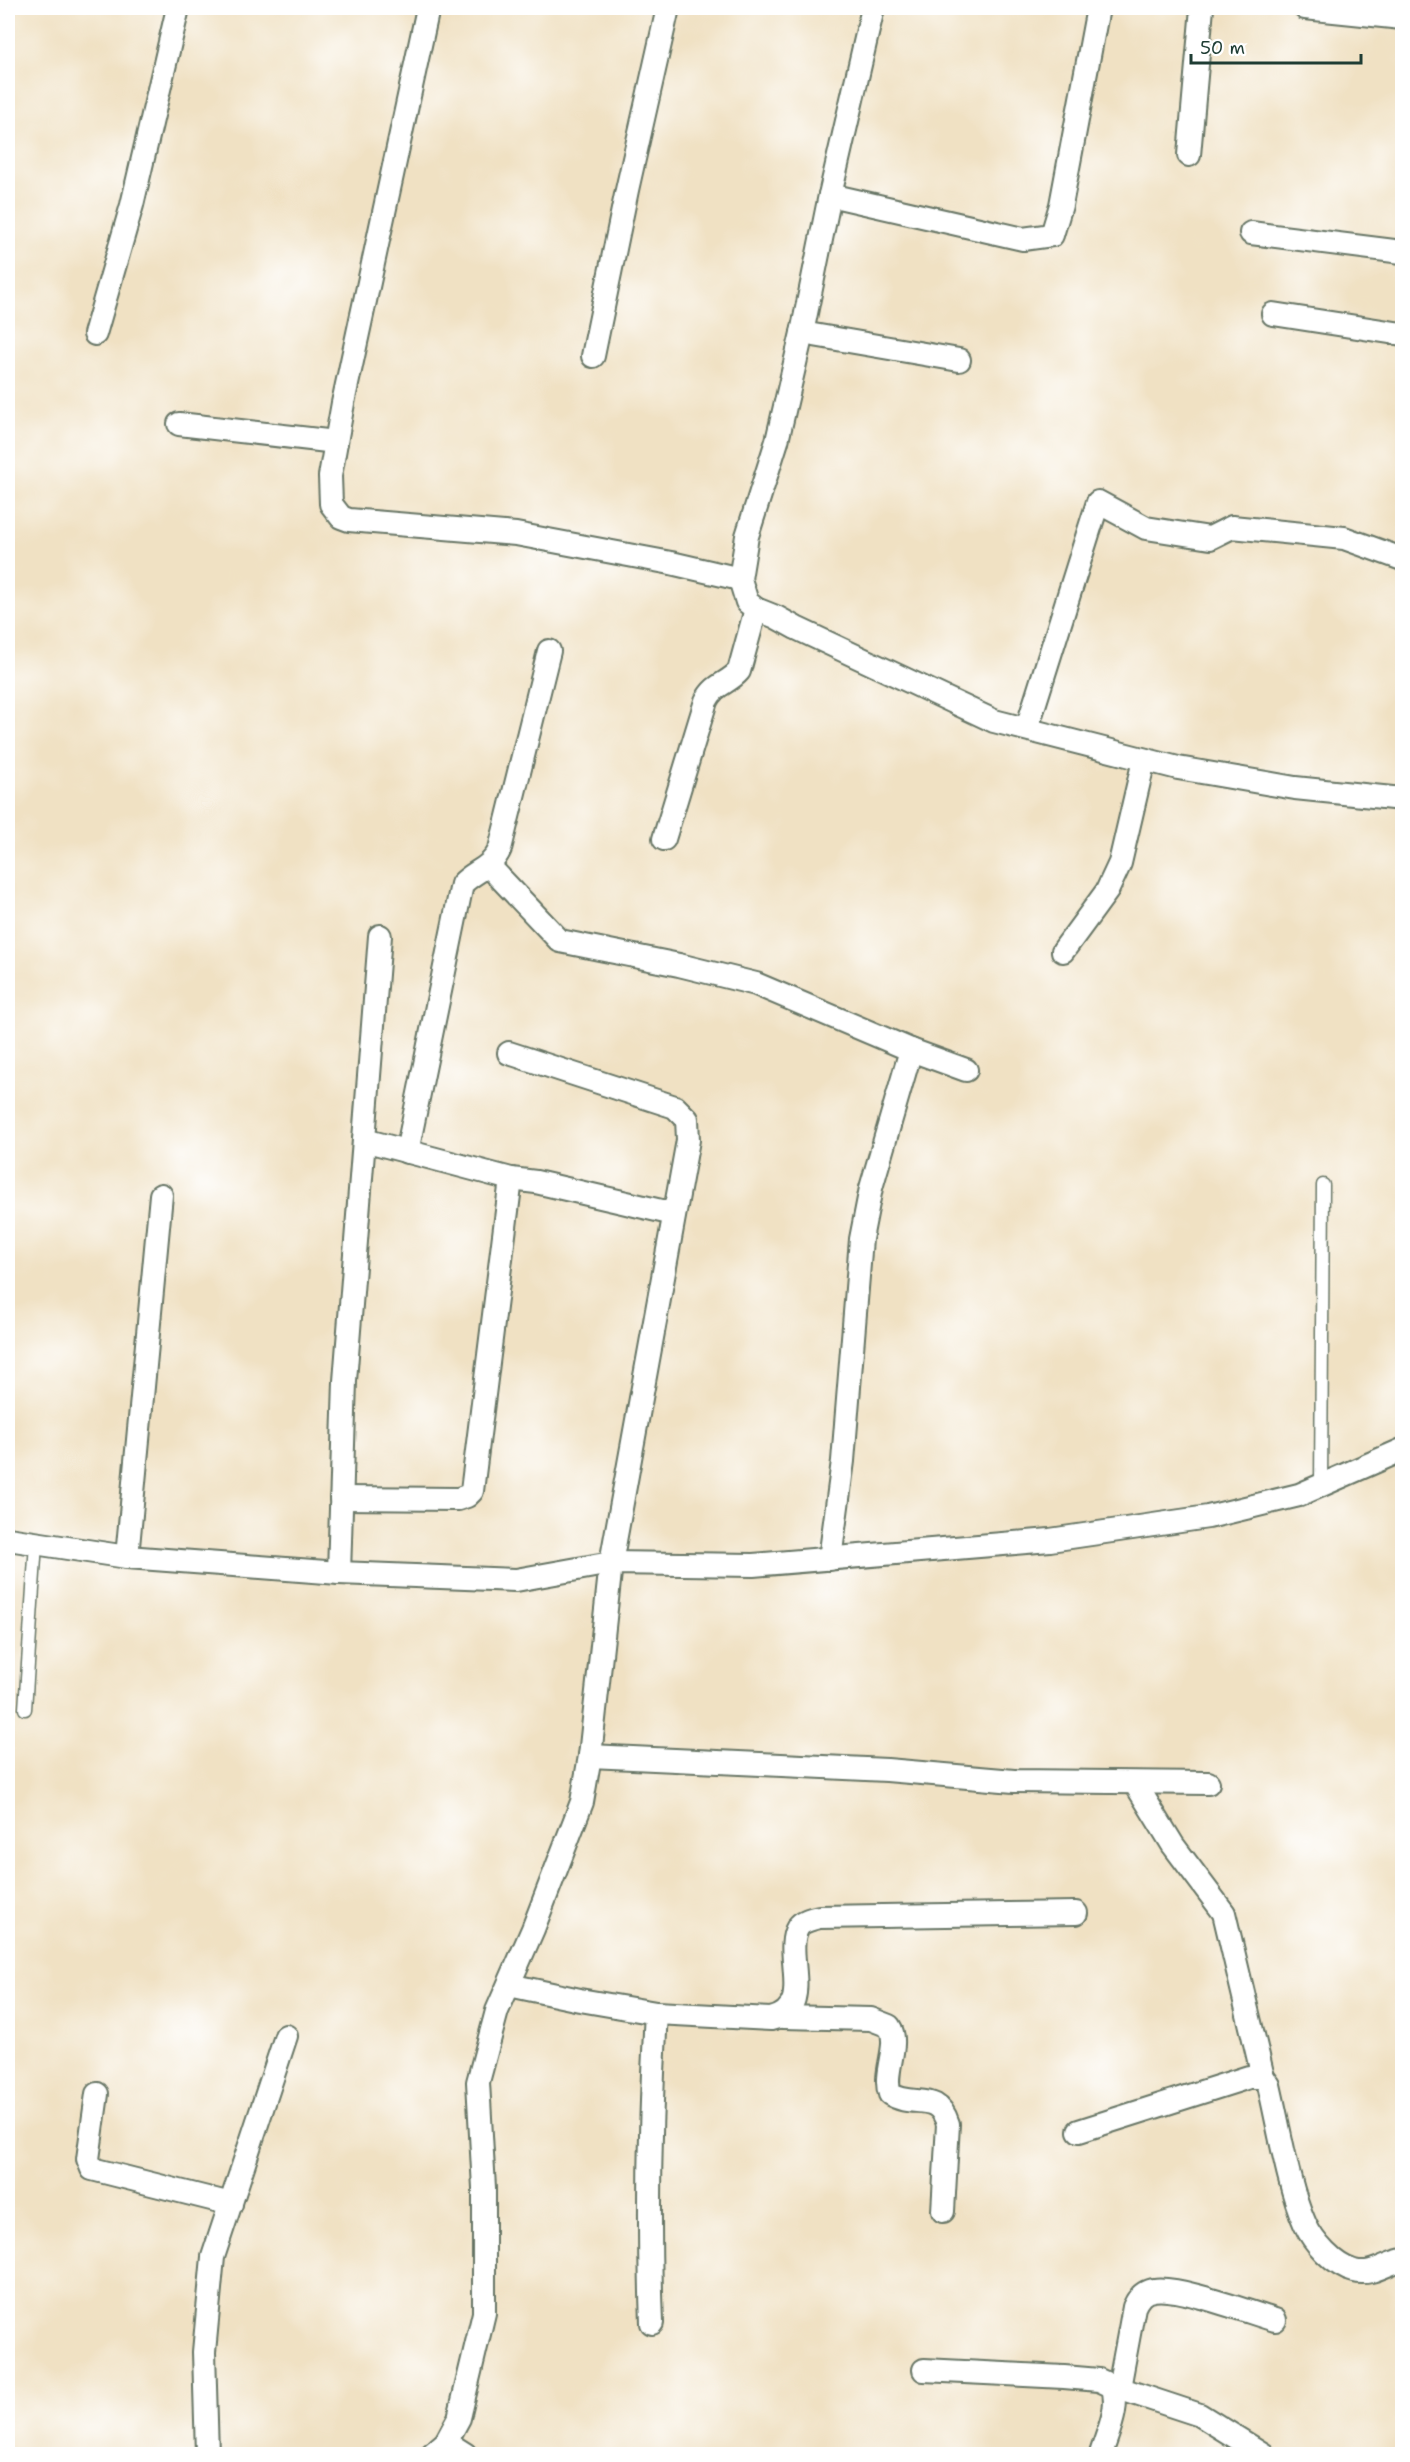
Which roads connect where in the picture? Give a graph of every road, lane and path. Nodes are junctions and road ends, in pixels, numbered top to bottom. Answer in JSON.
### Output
{"nodes":[{"id":1,"x":178,"y":8,"type":"edge"},
{"id":2,"x":428,"y":8,"type":"edge"},
{"id":3,"x":668,"y":8,"type":"edge"},
{"id":4,"x":873,"y":8,"type":"edge"},
{"id":5,"x":1098,"y":8,"type":"edge"},
{"id":6,"x":1202,"y":8,"type":"edge"},
{"id":7,"x":1305,"y":8,"type":"edge"},
{"id":8,"x":1310,"y":8,"type":"edge"},
{"id":9,"x":1402,"y":18,"type":"edge"},
{"id":10,"x":1189,"y":155,"type":"dead end"},
{"id":11,"x":830,"y":195,"type":"junction"},
{"id":12,"x":1251,"y":232,"type":"dead end"},
{"id":13,"x":1402,"y":252,"type":"edge"},
{"id":14,"x":1273,"y":314,"type":"dead end"},
{"id":15,"x":802,"y":333,"type":"junction"},
{"id":16,"x":95,"y":334,"type":"dead end"},
{"id":17,"x":1402,"y":334,"type":"edge"},
{"id":18,"x":593,"y":356,"type":"dead end"},
{"id":19,"x":959,"y":360,"type":"dead end"},
{"id":20,"x":178,"y":424,"type":"dead end"},
{"id":21,"x":336,"y":442,"type":"junction"},
{"id":22,"x":1402,"y":559,"type":"edge"},
{"id":23,"x":740,"y":579,"type":"junction"},
{"id":24,"x":756,"y":609,"type":"junction"},
{"id":25,"x":549,"y":651,"type":"dead end"},
{"id":26,"x":1027,"y":728,"type":"junction"},
{"id":27,"x":1144,"y":760,"type":"junction"},
{"id":28,"x":1402,"y":799,"type":"edge"},
{"id":29,"x":664,"y":839,"type":"dead end"},
{"id":30,"x":489,"y":866,"type":"junction"},
{"id":31,"x":380,"y":936,"type":"dead end"},
{"id":32,"x":1063,"y":951,"type":"dead end"},
{"id":33,"x":911,"y":1050,"type":"junction"},
{"id":34,"x":509,"y":1053,"type":"dead end"},
{"id":35,"x":966,"y":1070,"type":"dead end"},
{"id":36,"x":364,"y":1140,"type":"junction"},
{"id":37,"x":407,"y":1152,"type":"junction"},
{"id":38,"x":511,"y":1179,"type":"junction"},
{"id":39,"x":1323,"y":1185,"type":"dead end"},
{"id":40,"x":161,"y":1195,"type":"dead end"},
{"id":41,"x":674,"y":1214,"type":"junction"},
{"id":42,"x":1402,"y":1450,"type":"edge"},
{"id":43,"x":1321,"y":1486,"type":"junction"},
{"id":44,"x":341,"y":1498,"type":"junction"},
{"id":45,"x":8,"y":1539,"type":"edge"},
{"id":46,"x":36,"y":1543,"type":"junction"},
{"id":47,"x":127,"y":1557,"type":"junction"},
{"id":48,"x":830,"y":1559,"type":"junction"},
{"id":49,"x":611,"y":1563,"type":"junction"},
{"id":50,"x":339,"y":1573,"type":"junction"},
{"id":51,"x":25,"y":1709,"type":"dead end"},
{"id":52,"x":590,"y":1756,"type":"junction"},
{"id":53,"x":1135,"y":1782,"type":"junction"},
{"id":54,"x":1208,"y":1783,"type":"dead end"},
{"id":55,"x":1076,"y":1913,"type":"dead end"},
{"id":56,"x":509,"y":1985,"type":"junction"},
{"id":57,"x":656,"y":2013,"type":"junction"},
{"id":58,"x":783,"y":2017,"type":"junction"},
{"id":59,"x":286,"y":2036,"type":"dead end"},
{"id":60,"x":1263,"y":2077,"type":"junction"},
{"id":61,"x":97,"y":2094,"type":"dead end"},
{"id":62,"x":1079,"y":2131,"type":"dead end"},
{"id":63,"x":231,"y":2204,"type":"junction"},
{"id":64,"x":943,"y":2211,"type":"dead end"},
{"id":65,"x":1391,"y":2264,"type":"edge"},
{"id":66,"x":1275,"y":2320,"type":"dead end"},
{"id":67,"x":652,"y":2324,"type":"dead end"},
{"id":68,"x":924,"y":2370,"type":"dead end"},
{"id":69,"x":1116,"y":2387,"type":"junction"},
{"id":70,"x":448,"y":2450,"type":"edge"},
{"id":71,"x":207,"y":2454,"type":"edge"},
{"id":72,"x":1101,"y":2454,"type":"edge"},
{"id":73,"x":1263,"y":2454,"type":"edge"}],
"edges":[{"from":1,"to":16,"type":"street"},
{"from":2,"to":21,"type":"street"},
{"from":3,"to":18,"type":"street"},
{"from":4,"to":11,"type":"street"},
{"from":5,"to":11,"type":"street"},
{"from":6,"to":10,"type":"street"},
{"from":7,"to":8,"type":"street"},
{"from":8,"to":9,"type":"street"},
{"from":11,"to":15,"type":"street"},
{"from":12,"to":13,"type":"street"},
{"from":14,"to":17,"type":"street"},
{"from":15,"to":19,"type":"street"},
{"from":15,"to":23,"type":"street"},
{"from":20,"to":21,"type":"street"},
{"from":21,"to":23,"type":"street"},
{"from":22,"to":26,"type":"street"},
{"from":23,"to":24,"type":"street"},
{"from":24,"to":26,"type":"street"},
{"from":24,"to":29,"type":"street"},
{"from":25,"to":30,"type":"street"},
{"from":26,"to":27,"type":"street"},
{"from":27,"to":28,"type":"street"},
{"from":27,"to":32,"type":"street"},
{"from":30,"to":33,"type":"street"},
{"from":30,"to":37,"type":"street"},
{"from":31,"to":36,"type":"street"},
{"from":33,"to":35,"type":"street"},
{"from":33,"to":48,"type":"street"},
{"from":34,"to":41,"type":"street"},
{"from":36,"to":37,"type":"street"},
{"from":36,"to":44,"type":"street"},
{"from":37,"to":38,"type":"street"},
{"from":38,"to":41,"type":"street"},
{"from":38,"to":44,"type":"street"},
{"from":39,"to":43,"type":"lane"},
{"from":40,"to":47,"type":"street"},
{"from":41,"to":49,"type":"street"},
{"from":42,"to":43,"type":"street"},
{"from":43,"to":48,"type":"street"},
{"from":44,"to":50,"type":"street"},
{"from":45,"to":46,"type":"street"},
{"from":46,"to":47,"type":"street"},
{"from":46,"to":51,"type":"lane"},
{"from":47,"to":50,"type":"street"},
{"from":48,"to":49,"type":"street"},
{"from":49,"to":50,"type":"street"},
{"from":49,"to":52,"type":"street"},
{"from":52,"to":53,"type":"street"},
{"from":52,"to":56,"type":"street"},
{"from":53,"to":54,"type":"street"},
{"from":53,"to":60,"type":"street"},
{"from":55,"to":58,"type":"street"},
{"from":56,"to":57,"type":"street"},
{"from":56,"to":70,"type":"street"},
{"from":57,"to":58,"type":"street"},
{"from":57,"to":67,"type":"street"},
{"from":58,"to":64,"type":"street"},
{"from":59,"to":63,"type":"street"},
{"from":60,"to":62,"type":"street"},
{"from":60,"to":65,"type":"street"},
{"from":61,"to":63,"type":"street"},
{"from":63,"to":71,"type":"street"},
{"from":66,"to":69,"type":"street"},
{"from":68,"to":69,"type":"street"},
{"from":69,"to":72,"type":"street"},
{"from":69,"to":73,"type":"street"}]}
